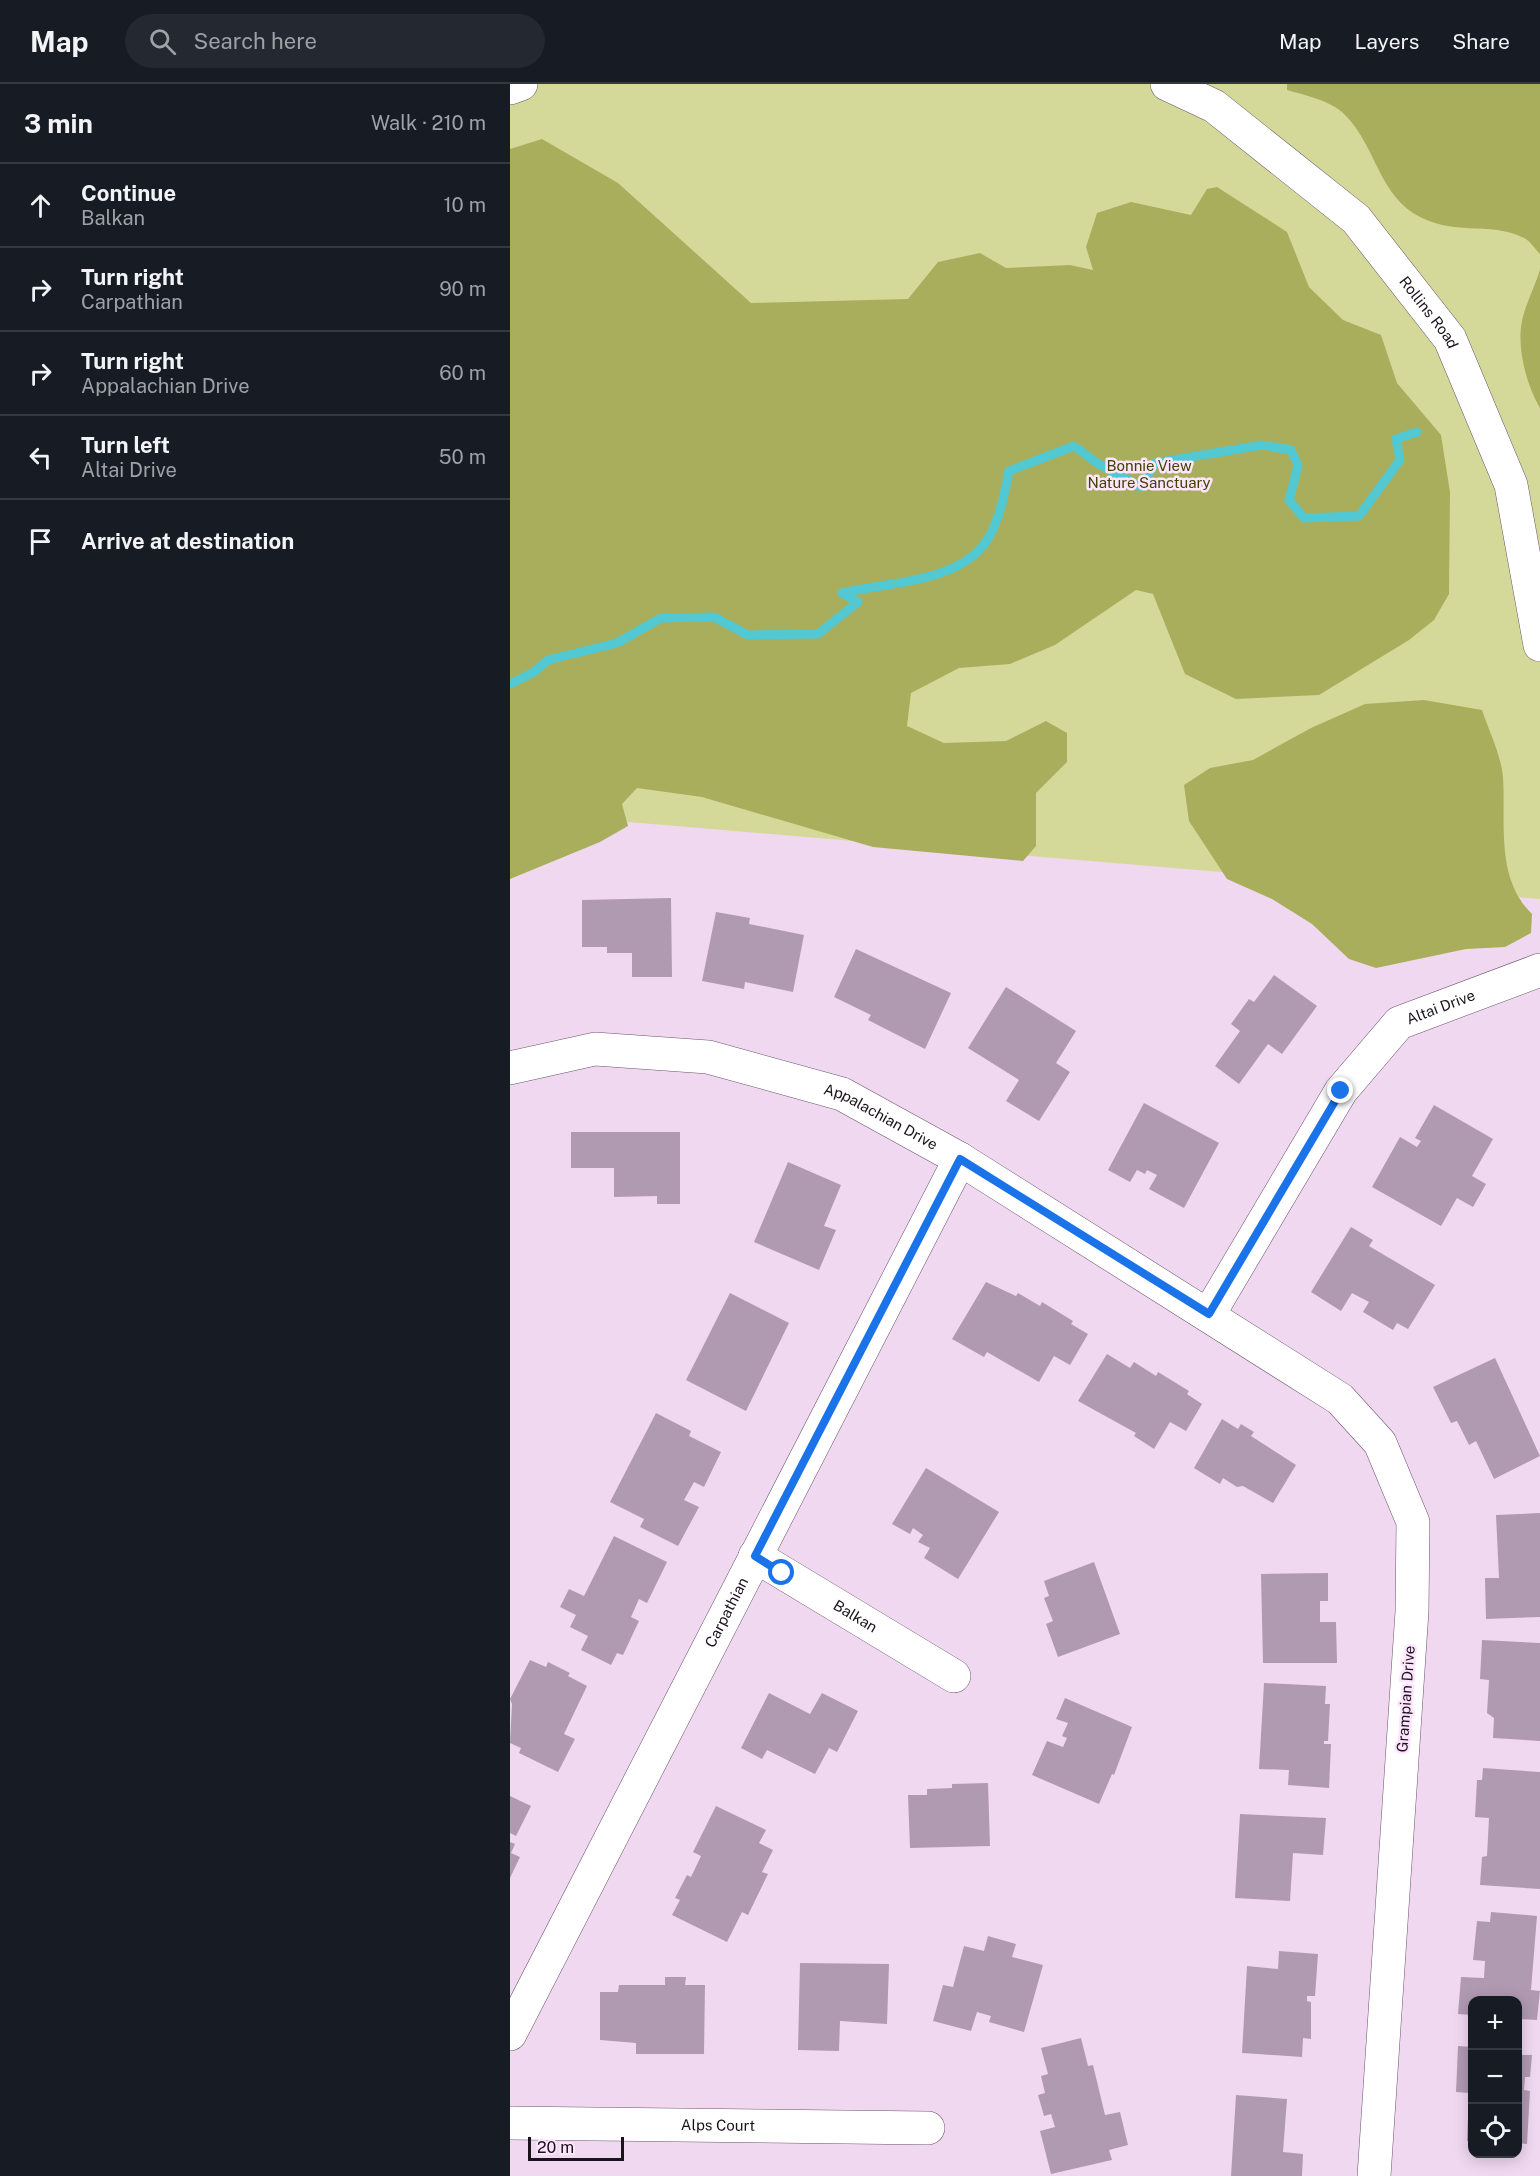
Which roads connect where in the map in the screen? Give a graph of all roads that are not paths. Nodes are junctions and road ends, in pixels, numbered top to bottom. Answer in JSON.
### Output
{"nodes":[{"id":1,"x":521,"y":84,"type":"edge"},
{"id":2,"x":1167,"y":84,"type":"edge"},
{"id":3,"x":510,"y":88,"type":"edge"},
{"id":4,"x":1540,"y":645,"type":"edge"},
{"id":5,"x":1540,"y":970,"type":"edge"},
{"id":6,"x":510,"y":1068,"type":"edge"},
{"id":7,"x":960,"y":1159,"type":"junction"},
{"id":8,"x":1209,"y":1314,"type":"junction"},
{"id":9,"x":755,"y":1556,"type":"junction"},
{"id":10,"x":954,"y":1676,"type":"dead end"},
{"id":11,"x":510,"y":2034,"type":"edge"},
{"id":12,"x":510,"y":2123,"type":"edge"},
{"id":13,"x":928,"y":2128,"type":"dead end"},
{"id":14,"x":1374,"y":2176,"type":"edge"}],
"edges":[{"from":1,"to":3,"type":"street"},
{"from":2,"to":4,"type":"street","name":"Rollins Road"},
{"from":5,"to":8,"type":"street","name":"Altai Drive"},
{"from":6,"to":7,"type":"street","name":"Appalachian Drive"},
{"from":7,"to":8,"type":"street","name":"Appalachian Drive"},
{"from":7,"to":9,"type":"street","name":"Carpathian"},
{"from":8,"to":14,"type":"street","name":"Grampian Drive"},
{"from":9,"to":10,"type":"street","name":"Balkan"},
{"from":9,"to":11,"type":"street","name":"Carpathian"},
{"from":12,"to":13,"type":"street","name":"Alps Court"}]}
